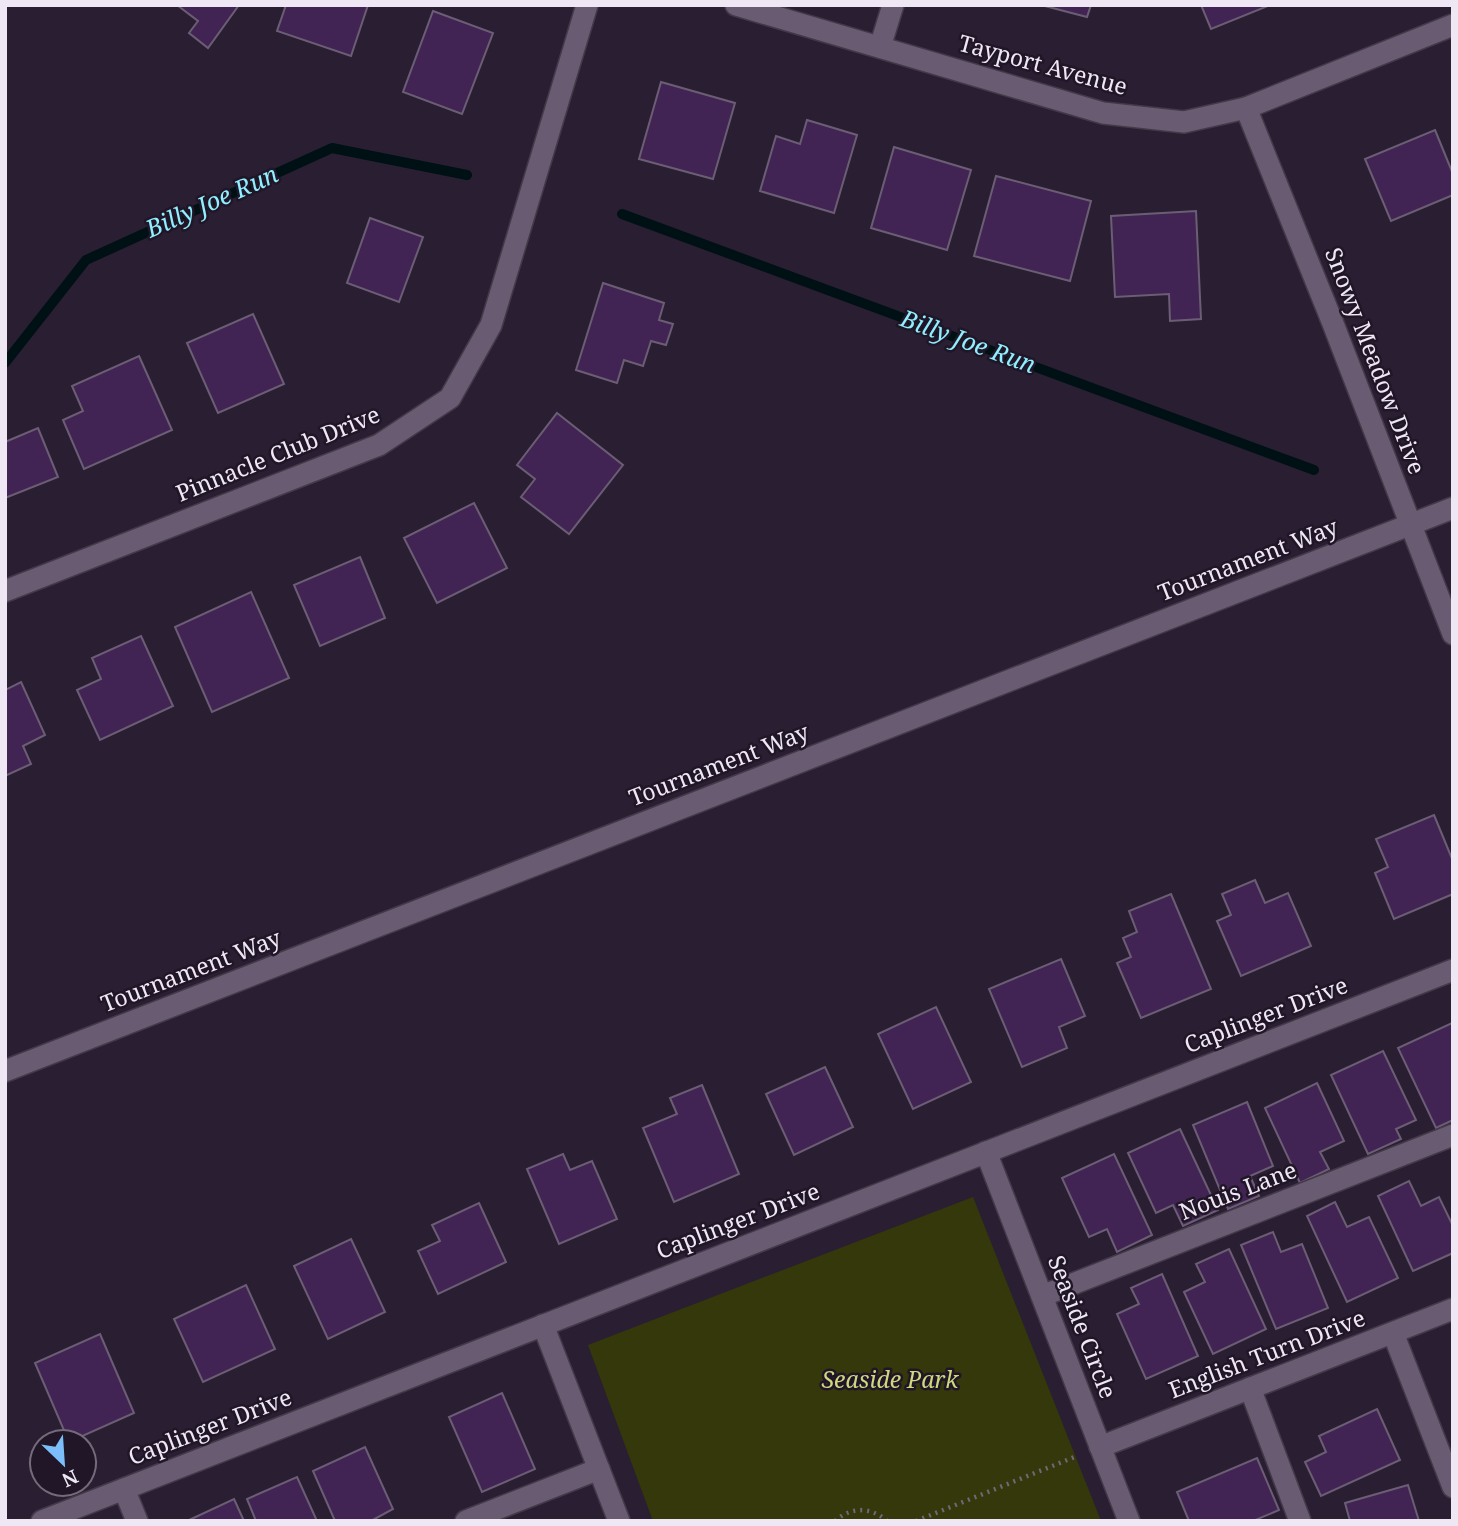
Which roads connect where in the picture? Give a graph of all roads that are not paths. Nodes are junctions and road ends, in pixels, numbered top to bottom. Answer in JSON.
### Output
{"nodes":[{"id":1,"x":587,"y":5,"type":"edge"},
{"id":2,"x":736,"y":5,"type":"edge"},
{"id":3,"x":893,"y":5,"type":"edge"},
{"id":4,"x":1453,"y":25,"type":"edge"},
{"id":5,"x":880,"y":47,"type":"junction"},
{"id":6,"x":1246,"y":107,"type":"junction"},
{"id":7,"x":1453,"y":508,"type":"edge"},
{"id":8,"x":1410,"y":525,"type":"junction"},
{"id":9,"x":5,"y":591,"type":"edge"},
{"id":10,"x":1453,"y":634,"type":"edge"},
{"id":11,"x":1453,"y":970,"type":"edge"},
{"id":12,"x":5,"y":1071,"type":"edge"},
{"id":13,"x":1453,"y":1135,"type":"edge"},
{"id":14,"x":986,"y":1152,"type":"junction"},
{"id":15,"x":1042,"y":1296,"type":"junction"},
{"id":16,"x":1453,"y":1310,"type":"edge"},
{"id":17,"x":543,"y":1325,"type":"junction"},
{"id":18,"x":1393,"y":1333,"type":"junction"},
{"id":19,"x":1250,"y":1388,"type":"junction"},
{"id":20,"x":1100,"y":1447,"type":"junction"},
{"id":21,"x":599,"y":1469,"type":"junction"},
{"id":22,"x":1453,"y":1487,"type":"edge"},
{"id":23,"x":124,"y":1489,"type":"junction"},
{"id":24,"x":42,"y":1521,"type":"edge"},
{"id":25,"x":137,"y":1521,"type":"edge"},
{"id":26,"x":466,"y":1521,"type":"edge"},
{"id":27,"x":619,"y":1521,"type":"edge"},
{"id":28,"x":1129,"y":1521,"type":"edge"},
{"id":29,"x":1300,"y":1521,"type":"edge"}],
"edges":[{"from":1,"to":9,"type":"street","name":"Pinnacle Club Drive"},
{"from":2,"to":5,"type":"street","name":"Tayport Avenue"},
{"from":3,"to":5,"type":"street"},
{"from":4,"to":6,"type":"street","name":"Tayport Avenue"},
{"from":5,"to":6,"type":"street","name":"Tayport Avenue"},
{"from":6,"to":8,"type":"street","name":"Snowy Meadow Drive"},
{"from":7,"to":8,"type":"street","name":"Tournament Way"},
{"from":8,"to":10,"type":"street","name":"Snowy Meadow Drive"},
{"from":8,"to":12,"type":"street","name":"Tournament Way"},
{"from":11,"to":14,"type":"street","name":"Caplinger Drive"},
{"from":13,"to":15,"type":"street","name":"Nouis Lane"},
{"from":14,"to":15,"type":"street","name":"Seaside Circle"},
{"from":14,"to":17,"type":"street","name":"Caplinger Drive"},
{"from":15,"to":20,"type":"street","name":"Seaside Circle"},
{"from":16,"to":18,"type":"street","name":"English Turn Drive"},
{"from":17,"to":21,"type":"street"},
{"from":17,"to":23,"type":"street","name":"Caplinger Drive"},
{"from":18,"to":19,"type":"street","name":"English Turn Drive"},
{"from":18,"to":22,"type":"street"},
{"from":19,"to":20,"type":"street","name":"English Turn Drive"},
{"from":19,"to":29,"type":"street"},
{"from":20,"to":28,"type":"street","name":"Seaside Circle"},
{"from":21,"to":26,"type":"street"},
{"from":21,"to":27,"type":"street"},
{"from":23,"to":24,"type":"street","name":"Caplinger Drive"},
{"from":23,"to":25,"type":"street"}]}
